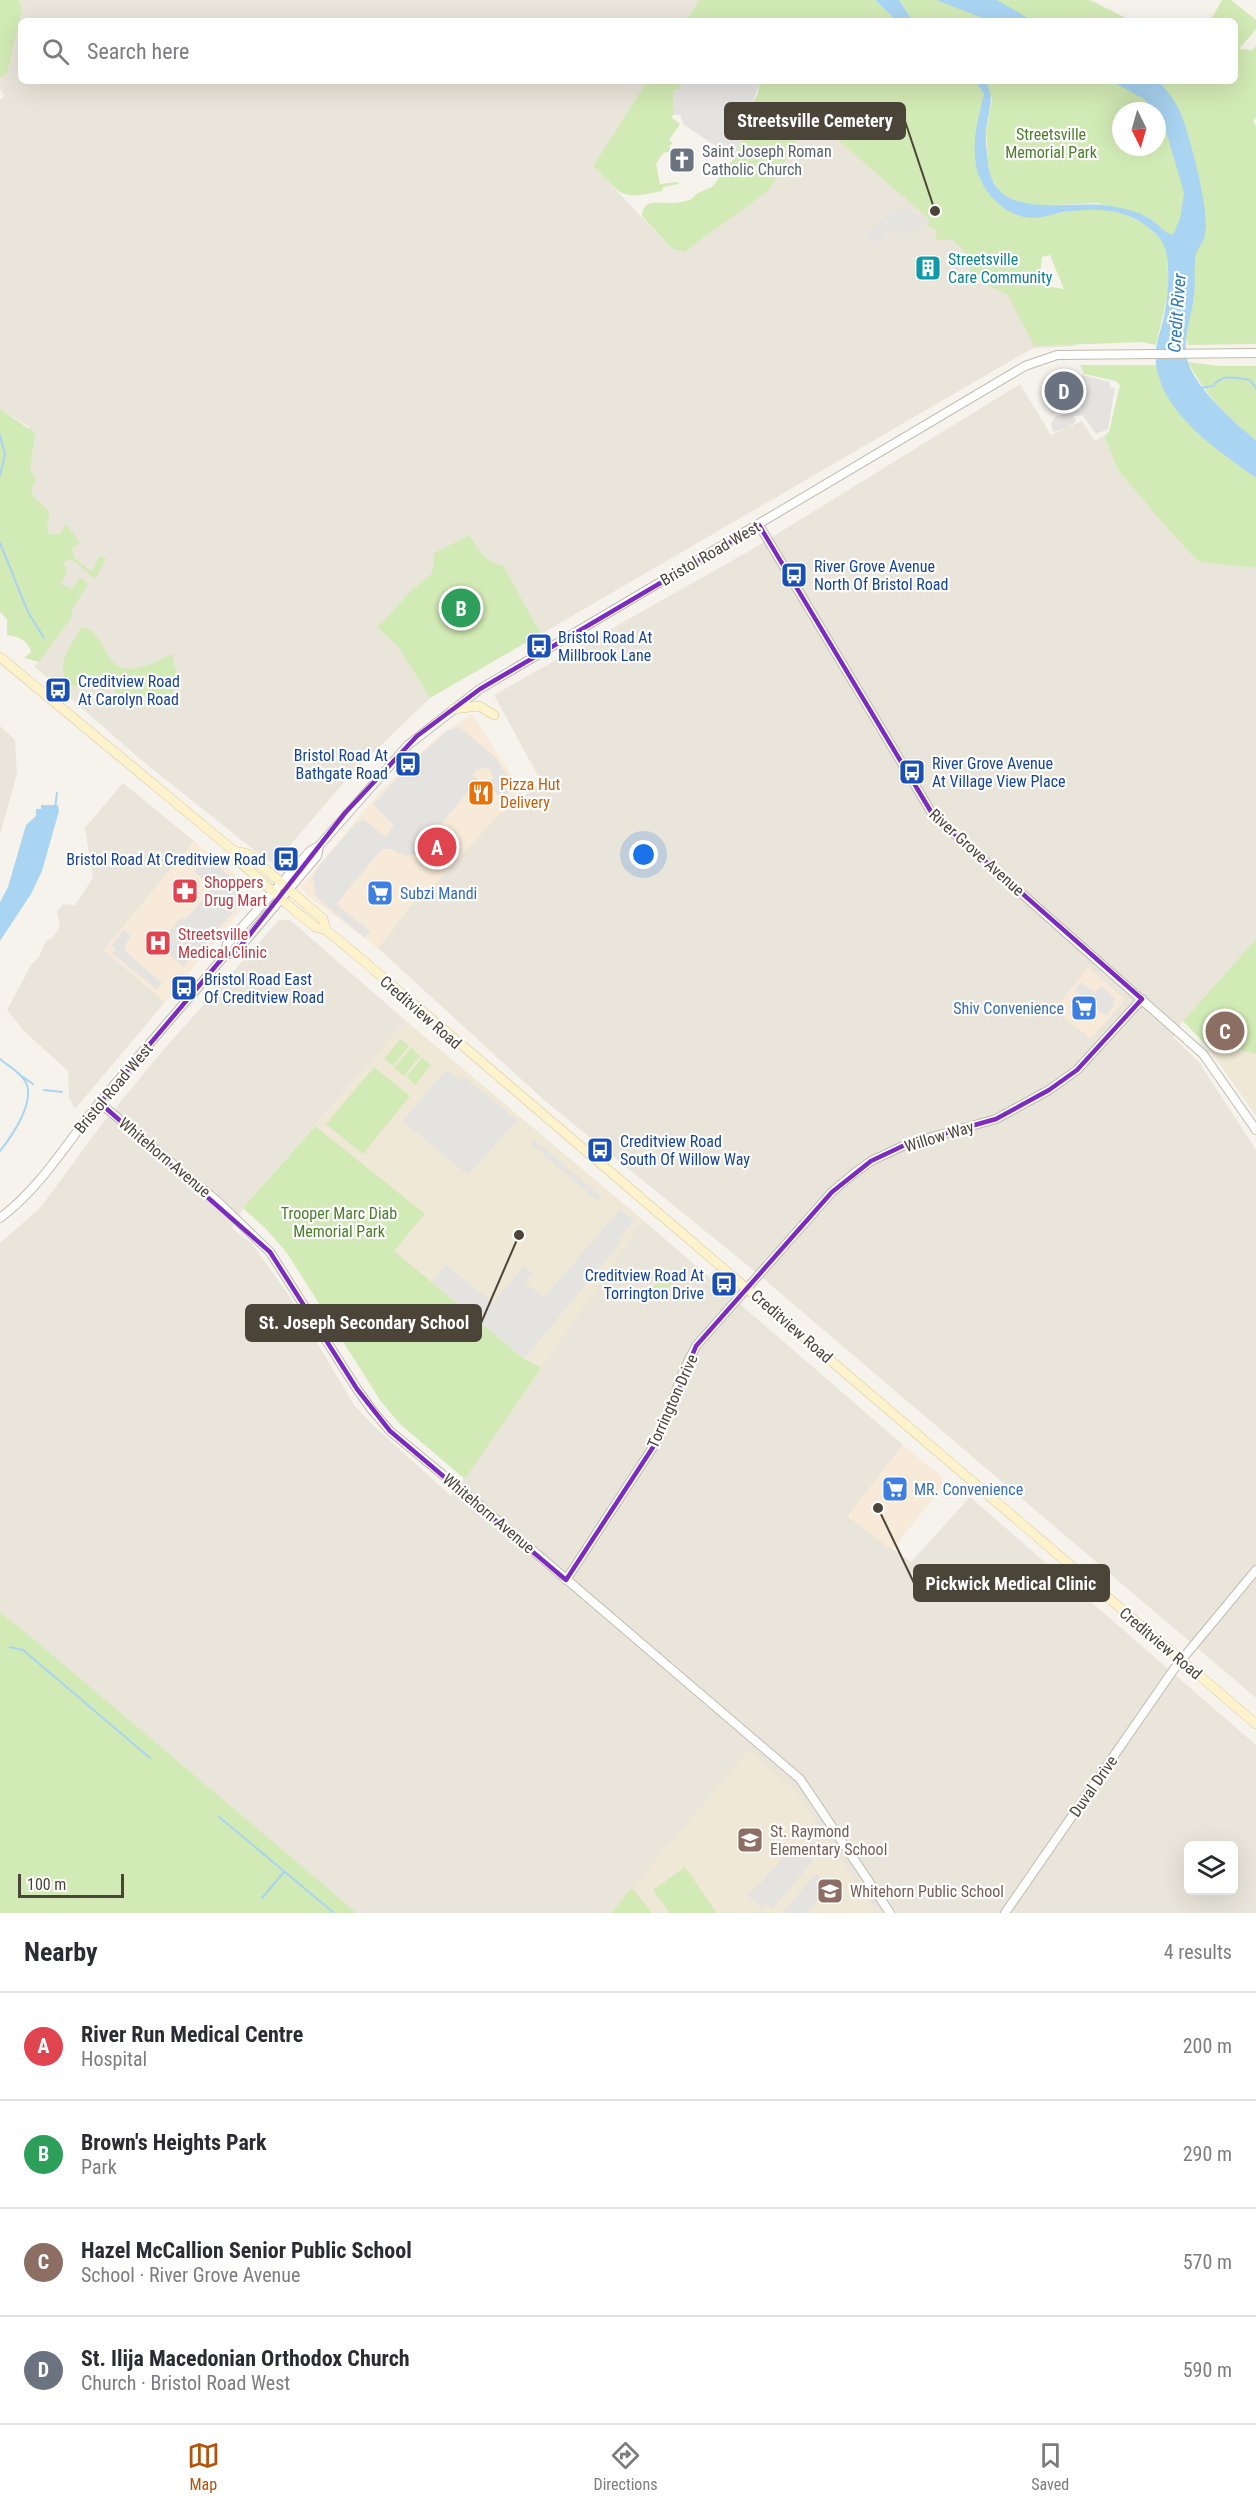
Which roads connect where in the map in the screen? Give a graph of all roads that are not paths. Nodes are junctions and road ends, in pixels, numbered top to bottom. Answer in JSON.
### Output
{"nodes":[{"id":1,"x":1256,"y":353,"type":"edge"},
{"id":2,"x":759,"y":525,"type":"junction"},
{"id":3,"x":0,"y":657,"type":"edge"},
{"id":4,"x":453,"y":709,"type":"junction"},
{"id":5,"x":494,"y":715,"type":"dead end"},
{"id":6,"x":319,"y":846,"type":"junction"},
{"id":7,"x":234,"y":851,"type":"junction"},
{"id":8,"x":281,"y":883,"type":"junction"},
{"id":9,"x":290,"y":890,"type":"junction"},
{"id":10,"x":273,"y":892,"type":"junction"},
{"id":11,"x":282,"y":899,"type":"junction"},
{"id":12,"x":326,"y":930,"type":"junction"},
{"id":13,"x":225,"y":955,"type":"junction"},
{"id":14,"x":1142,"y":999,"type":"junction"},
{"id":15,"x":100,"y":1103,"type":"junction"},
{"id":16,"x":1256,"y":1130,"type":"edge"},
{"id":17,"x":0,"y":1218,"type":"edge"},
{"id":18,"x":749,"y":1288,"type":"junction"},
{"id":19,"x":1256,"y":1570,"type":"edge"},
{"id":20,"x":566,"y":1580,"type":"junction"},
{"id":21,"x":1180,"y":1660,"type":"junction"},
{"id":22,"x":1256,"y":1724,"type":"edge"},
{"id":23,"x":890,"y":1913,"type":"edge"},
{"id":24,"x":1005,"y":1913,"type":"edge"}],
"edges":[{"from":1,"to":2,"type":"street","name":"Bristol Road West"},
{"from":2,"to":4,"type":"street","name":"Bristol Road West"},
{"from":2,"to":14,"type":"street","name":"River Grove Avenue"},
{"from":3,"to":7,"type":"main road","name":"Creditview Road"},
{"from":4,"to":5,"type":"main road"},
{"from":4,"to":6,"type":"street","name":"Bristol Road West"},
{"from":6,"to":8,"type":"street","name":"Bristol Road West"},
{"from":6,"to":9,"type":"street","name":"Bristol Road West"},
{"from":7,"to":8,"type":"main road","name":"Creditview Road"},
{"from":7,"to":10,"type":"main road","name":"Creditview Road"},
{"from":8,"to":9,"type":"main road","name":"Creditview Road"},
{"from":8,"to":10,"type":"street","name":"Bristol Road West"},
{"from":9,"to":11,"type":"street","name":"Bristol Road West"},
{"from":9,"to":12,"type":"main road","name":"Creditview Road"},
{"from":10,"to":11,"type":"main road","name":"Creditview Road"},
{"from":10,"to":13,"type":"street","name":"Bristol Road West"},
{"from":11,"to":12,"type":"main road","name":"Creditview Road"},
{"from":11,"to":13,"type":"street","name":"Bristol Road West"},
{"from":12,"to":18,"type":"main road","name":"Creditview Road"},
{"from":13,"to":15,"type":"street","name":"Bristol Road West"},
{"from":14,"to":16,"type":"street","name":"River Grove Avenue"},
{"from":14,"to":18,"type":"street","name":"Willow Way"},
{"from":15,"to":17,"type":"street","name":"Bristol Road West"},
{"from":15,"to":20,"type":"street","name":"Whitehorn Avenue"},
{"from":18,"to":20,"type":"street","name":"Torrington Drive"},
{"from":18,"to":21,"type":"main road","name":"Creditview Road"},
{"from":19,"to":21,"type":"street","name":"Duval Drive"},
{"from":20,"to":23,"type":"street","name":"Whitehorn Avenue"},
{"from":21,"to":22,"type":"main road","name":"Creditview Road"},
{"from":21,"to":24,"type":"street","name":"Duval Drive"}]}
